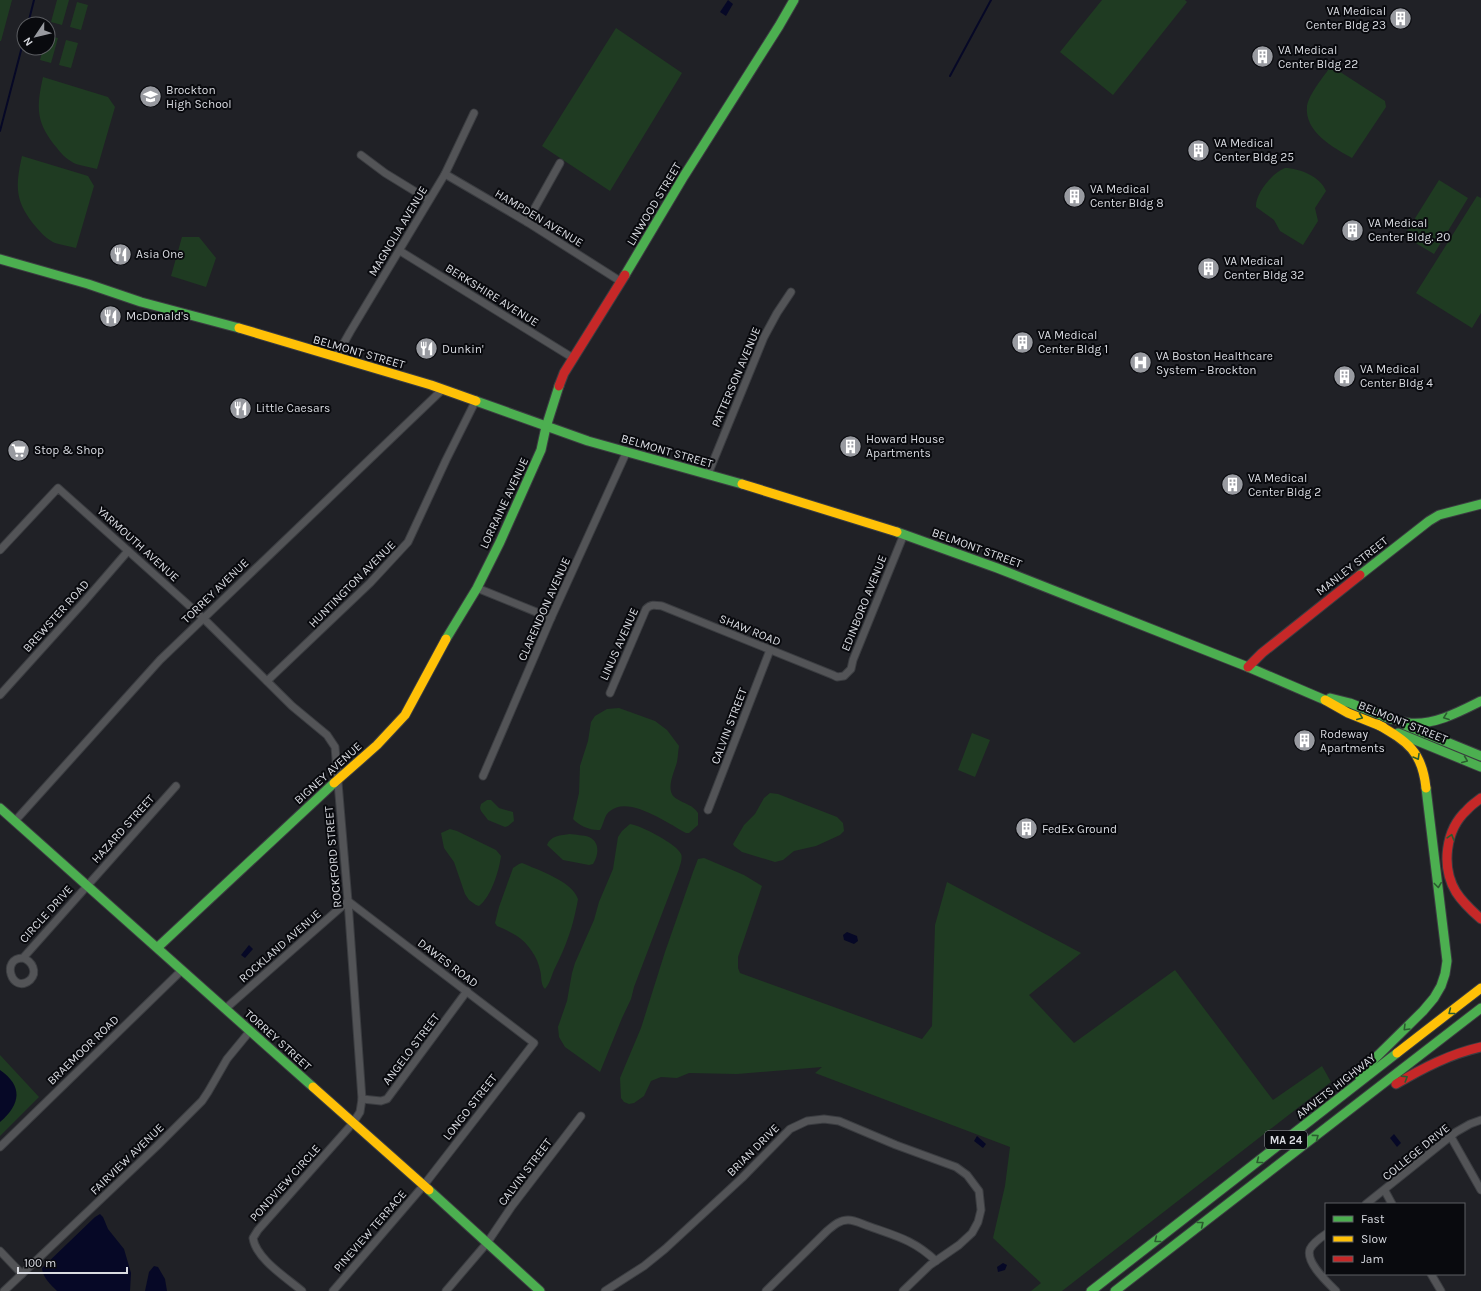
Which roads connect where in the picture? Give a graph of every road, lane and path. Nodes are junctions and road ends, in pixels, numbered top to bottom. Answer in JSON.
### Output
{"nodes":[{"id":1,"x":794,"y":0,"type":"edge"},
{"id":2,"x":474,"y":113,"type":"dead end"},
{"id":3,"x":361,"y":155,"type":"dead end"},
{"id":4,"x":560,"y":163,"type":"dead end"},
{"id":5,"x":445,"y":174,"type":"junction"},
{"id":6,"x":430,"y":200,"type":"junction"},
{"id":7,"x":527,"y":222,"type":"junction"},
{"id":8,"x":400,"y":251,"type":"junction"},
{"id":9,"x":0,"y":259,"type":"edge"},
{"id":10,"x":620,"y":281,"type":"junction"},
{"id":11,"x":791,"y":292,"type":"dead end"},
{"id":12,"x":336,"y":357,"type":"junction"},
{"id":13,"x":573,"y":358,"type":"junction"},
{"id":14,"x":443,"y":389,"type":"junction"},
{"id":15,"x":475,"y":402,"type":"junction"},
{"id":16,"x":546,"y":427,"type":"junction"},
{"id":17,"x":626,"y":451,"type":"junction"},
{"id":18,"x":708,"y":474,"type":"junction"},
{"id":19,"x":1481,"y":504,"type":"edge"},
{"id":20,"x":904,"y":534,"type":"junction"},
{"id":21,"x":0,"y":550,"type":"edge"},
{"id":22,"x":128,"y":551,"type":"junction"},
{"id":23,"x":477,"y":588,"type":"junction"},
{"id":24,"x":649,"y":606,"type":"joint"},
{"id":25,"x":203,"y":618,"type":"junction"},
{"id":26,"x":551,"y":618,"type":"junction"},
{"id":27,"x":770,"y":650,"type":"junction"},
{"id":28,"x":1248,"y":667,"type":"junction"},
{"id":29,"x":842,"y":677,"type":"joint"},
{"id":30,"x":268,"y":681,"type":"junction"},
{"id":31,"x":610,"y":693,"type":"dead end"},
{"id":32,"x":0,"y":695,"type":"edge"},
{"id":33,"x":1318,"y":696,"type":"junction"},
{"id":34,"x":1481,"y":701,"type":"edge"},
{"id":35,"x":1385,"y":717,"type":"junction"},
{"id":36,"x":1377,"y":724,"type":"junction"},
{"id":37,"x":1481,"y":756,"type":"edge"},
{"id":38,"x":1481,"y":767,"type":"edge"},
{"id":39,"x":483,"y":776,"type":"dead end"},
{"id":40,"x":337,"y":780,"type":"junction"},
{"id":41,"x":176,"y":786,"type":"dead end"},
{"id":42,"x":1481,"y":798,"type":"edge"},
{"id":43,"x":0,"y":808,"type":"edge"},
{"id":44,"x":708,"y":810,"type":"dead end"},
{"id":45,"x":15,"y":821,"type":"junction"},
{"id":46,"x":86,"y":886,"type":"junction"},
{"id":47,"x":348,"y":901,"type":"junction"},
{"id":48,"x":1481,"y":919,"type":"edge"},
{"id":49,"x":158,"y":948,"type":"junction"},
{"id":50,"x":23,"y":958,"type":"dead end"},
{"id":51,"x":182,"y":970,"type":"junction"},
{"id":52,"x":1481,"y":988,"type":"edge"},
{"id":53,"x":467,"y":991,"type":"junction"},
{"id":54,"x":1481,"y":1008,"type":"edge"},
{"id":55,"x":225,"y":1009,"type":"junction"},
{"id":56,"x":250,"y":1031,"type":"junction"},
{"id":57,"x":534,"y":1043,"type":"joint"},
{"id":58,"x":1481,"y":1048,"type":"edge"},
{"id":59,"x":362,"y":1099,"type":"junction"},
{"id":60,"x":1326,"y":1109,"type":"junction"},
{"id":61,"x":582,"y":1116,"type":"dead end"},
{"id":62,"x":1481,"y":1120,"type":"edge"},
{"id":63,"x":1336,"y":1121,"type":"junction"},
{"id":64,"x":353,"y":1123,"type":"junction"},
{"id":65,"x":1451,"y":1137,"type":"junction"},
{"id":66,"x":0,"y":1147,"type":"edge"},
{"id":67,"x":424,"y":1185,"type":"junction"},
{"id":68,"x":1481,"y":1190,"type":"edge"},
{"id":69,"x":1385,"y":1191,"type":"junction"},
{"id":70,"x":1367,"y":1203,"type":"edge"},
{"id":71,"x":1391,"y":1203,"type":"edge"},
{"id":72,"x":1325,"y":1235,"type":"edge"},
{"id":73,"x":488,"y":1244,"type":"junction"},
{"id":74,"x":0,"y":1251,"type":"edge"},
{"id":75,"x":936,"y":1261,"type":"junction"},
{"id":76,"x":22,"y":1274,"type":"junction"},
{"id":77,"x":1432,"y":1275,"type":"edge"},
{"id":78,"x":4,"y":1291,"type":"edge"},
{"id":79,"x":302,"y":1291,"type":"edge"},
{"id":80,"x":333,"y":1291,"type":"edge"},
{"id":81,"x":446,"y":1291,"type":"edge"},
{"id":82,"x":540,"y":1291,"type":"edge"},
{"id":83,"x":605,"y":1291,"type":"edge"},
{"id":84,"x":766,"y":1291,"type":"edge"},
{"id":85,"x":903,"y":1291,"type":"edge"},
{"id":86,"x":1091,"y":1291,"type":"edge"},
{"id":87,"x":1115,"y":1291,"type":"edge"},
{"id":88,"x":1336,"y":1291,"type":"edge"},
{"id":89,"x":1441,"y":1291,"type":"edge"}],
"edges":[{"from":1,"to":10,"type":"main road","name":"LINWOOD STREET"},
{"from":2,"to":5,"type":"street","name":"MAGNOLIA AVENUE"},
{"from":3,"to":6,"type":"street"},
{"from":4,"to":7,"type":"street"},
{"from":5,"to":6,"type":"street","name":"MAGNOLIA AVENUE"},
{"from":5,"to":7,"type":"street","name":"HAMPDEN AVENUE"},
{"from":6,"to":8,"type":"street","name":"MAGNOLIA AVENUE"},
{"from":7,"to":10,"type":"street","name":"HAMPDEN AVENUE"},
{"from":8,"to":12,"type":"street","name":"MAGNOLIA AVENUE"},
{"from":8,"to":13,"type":"street","name":"BERKSHIRE AVENUE"},
{"from":9,"to":12,"type":"main road","name":"BELMONT STREET"},
{"from":10,"to":13,"type":"main road","name":"LINWOOD STREET"},
{"from":11,"to":18,"type":"street","name":"PATTERSON AVENUE"},
{"from":12,"to":14,"type":"main road","name":"BELMONT STREET"},
{"from":13,"to":16,"type":"main road","name":"LINWOOD STREET"},
{"from":14,"to":15,"type":"main road","name":"BELMONT STREET"},
{"from":14,"to":25,"type":"street","name":"TORREY AVENUE"},
{"from":15,"to":16,"type":"main road","name":"BELMONT STREET"},
{"from":15,"to":30,"type":"street","name":"HUNTINGTON AVENUE"},
{"from":16,"to":17,"type":"main road","name":"BELMONT STREET"},
{"from":16,"to":23,"type":"main road","name":"LORRAINE AVENUE"},
{"from":17,"to":18,"type":"main road","name":"BELMONT STREET"},
{"from":17,"to":26,"type":"street","name":"CLARENDON AVENUE"},
{"from":18,"to":20,"type":"main road","name":"BELMONT STREET"},
{"from":19,"to":28,"type":"main road","name":"MANLEY STREET"},
{"from":20,"to":28,"type":"main road","name":"BELMONT STREET"},
{"from":20,"to":29,"type":"street","name":"EDINBORO AVENUE"},
{"from":21,"to":22,"type":"street","name":"YARMOUTH AVENUE"},
{"from":22,"to":25,"type":"street","name":"YARMOUTH AVENUE"},
{"from":22,"to":32,"type":"street","name":"BREWSTER ROAD"},
{"from":23,"to":26,"type":"street"},
{"from":23,"to":40,"type":"main road","name":"BIGNEY AVENUE"},
{"from":24,"to":27,"type":"street","name":"SHAW ROAD"},
{"from":24,"to":31,"type":"street","name":"LINUS AVENUE"},
{"from":25,"to":30,"type":"street","name":"ROCKFORD STREET"},
{"from":25,"to":45,"type":"street","name":"TORREY AVENUE"},
{"from":26,"to":39,"type":"street","name":"CLARENDON AVENUE"},
{"from":27,"to":29,"type":"street","name":"SHAW ROAD"},
{"from":27,"to":44,"type":"street","name":"CALVIN STREET"},
{"from":28,"to":33,"type":"main road","name":"BELMONT STREET"},
{"from":30,"to":40,"type":"street","name":"ROCKFORD STREET"},
{"from":33,"to":35,"type":"main road","name":"BELMONT STREET"},
{"from":33,"to":36,"type":"main road","name":"BELMONT STREET","one_way":true},
{"from":34,"to":35,"type":"main road","one_way":true},
{"from":35,"to":37,"type":"main road","name":"BELMONT STREET"},
{"from":36,"to":38,"type":"main road","name":"BELMONT STREET","one_way":true},
{"from":36,"to":60,"type":"main road","one_way":true},
{"from":40,"to":47,"type":"street","name":"ROCKFORD STREET"},
{"from":40,"to":49,"type":"main road","name":"BIGNEY AVENUE"},
{"from":41,"to":46,"type":"street","name":"HAZARD STREET"},
{"from":48,"to":42,"type":"main road","one_way":true},
{"from":43,"to":45,"type":"main road","name":"TORREY STREET"},
{"from":45,"to":46,"type":"main road","name":"TORREY STREET"},
{"from":46,"to":49,"type":"main road","name":"TORREY STREET"},
{"from":46,"to":50,"type":"street","name":"CIRCLE DRIVE"},
{"from":47,"to":53,"type":"street","name":"DAWES ROAD"},
{"from":47,"to":55,"type":"street","name":"ROCKLAND AVENUE"},
{"from":47,"to":59,"type":"street","name":"ROCKFORD STREET"},
{"from":49,"to":51,"type":"main road","name":"TORREY STREET"},
{"from":51,"to":55,"type":"main road","name":"TORREY STREET"},
{"from":51,"to":66,"type":"street","name":"BRAEMOOR ROAD"},
{"from":52,"to":60,"type":"main road","name":"AMVETS HIGHWAY","number":"MA 24","one_way":true},
{"from":53,"to":57,"type":"street","name":"DAWES ROAD"},
{"from":53,"to":59,"type":"street","name":"ANGELO STREET"},
{"from":54,"to":63,"type":"main road","number":"MA 24"},
{"from":55,"to":56,"type":"main road","name":"TORREY STREET"},
{"from":56,"to":64,"type":"main road","name":"TORREY STREET"},
{"from":56,"to":76,"type":"street","name":"FAIRVIEW AVENUE"},
{"from":57,"to":67,"type":"street","name":"LONGO STREET"},
{"from":63,"to":58,"type":"main road","one_way":true},
{"from":59,"to":64,"type":"street","name":"ROCKFORD STREET"},
{"from":60,"to":86,"type":"main road","name":"AMVETS HIGHWAY","number":"MA 24","one_way":true},
{"from":61,"to":73,"type":"street","name":"CALVIN STREET"},
{"from":62,"to":65,"type":"street","name":"COLLEGE DRIVE"},
{"from":87,"to":63,"type":"main road","number":"MA 24","one_way":true},
{"from":64,"to":67,"type":"main road","name":"TORREY STREET"},
{"from":64,"to":79,"type":"street","name":"PONDVIEW CIRCLE"},
{"from":65,"to":68,"type":"street"},
{"from":65,"to":69,"type":"street","name":"COLLEGE DRIVE"},
{"from":67,"to":73,"type":"main road","name":"TORREY STREET"},
{"from":67,"to":80,"type":"street","name":"PINEVIEW TERRACE"},
{"from":69,"to":70,"type":"street","name":"COLLEGE DRIVE"},
{"from":69,"to":71,"type":"street"},
{"from":72,"to":88,"type":"street"},
{"from":73,"to":81,"type":"street","name":"CALVIN STREET"},
{"from":73,"to":82,"type":"main road","name":"TORREY STREET"},
{"from":74,"to":76,"type":"street"},
{"from":75,"to":83,"type":"street","name":"BRIAN DRIVE"},
{"from":75,"to":84,"type":"street"},
{"from":75,"to":85,"type":"street"},
{"from":76,"to":78,"type":"street","name":"FAIRVIEW AVENUE"},
{"from":77,"to":89,"type":"street"}]}
